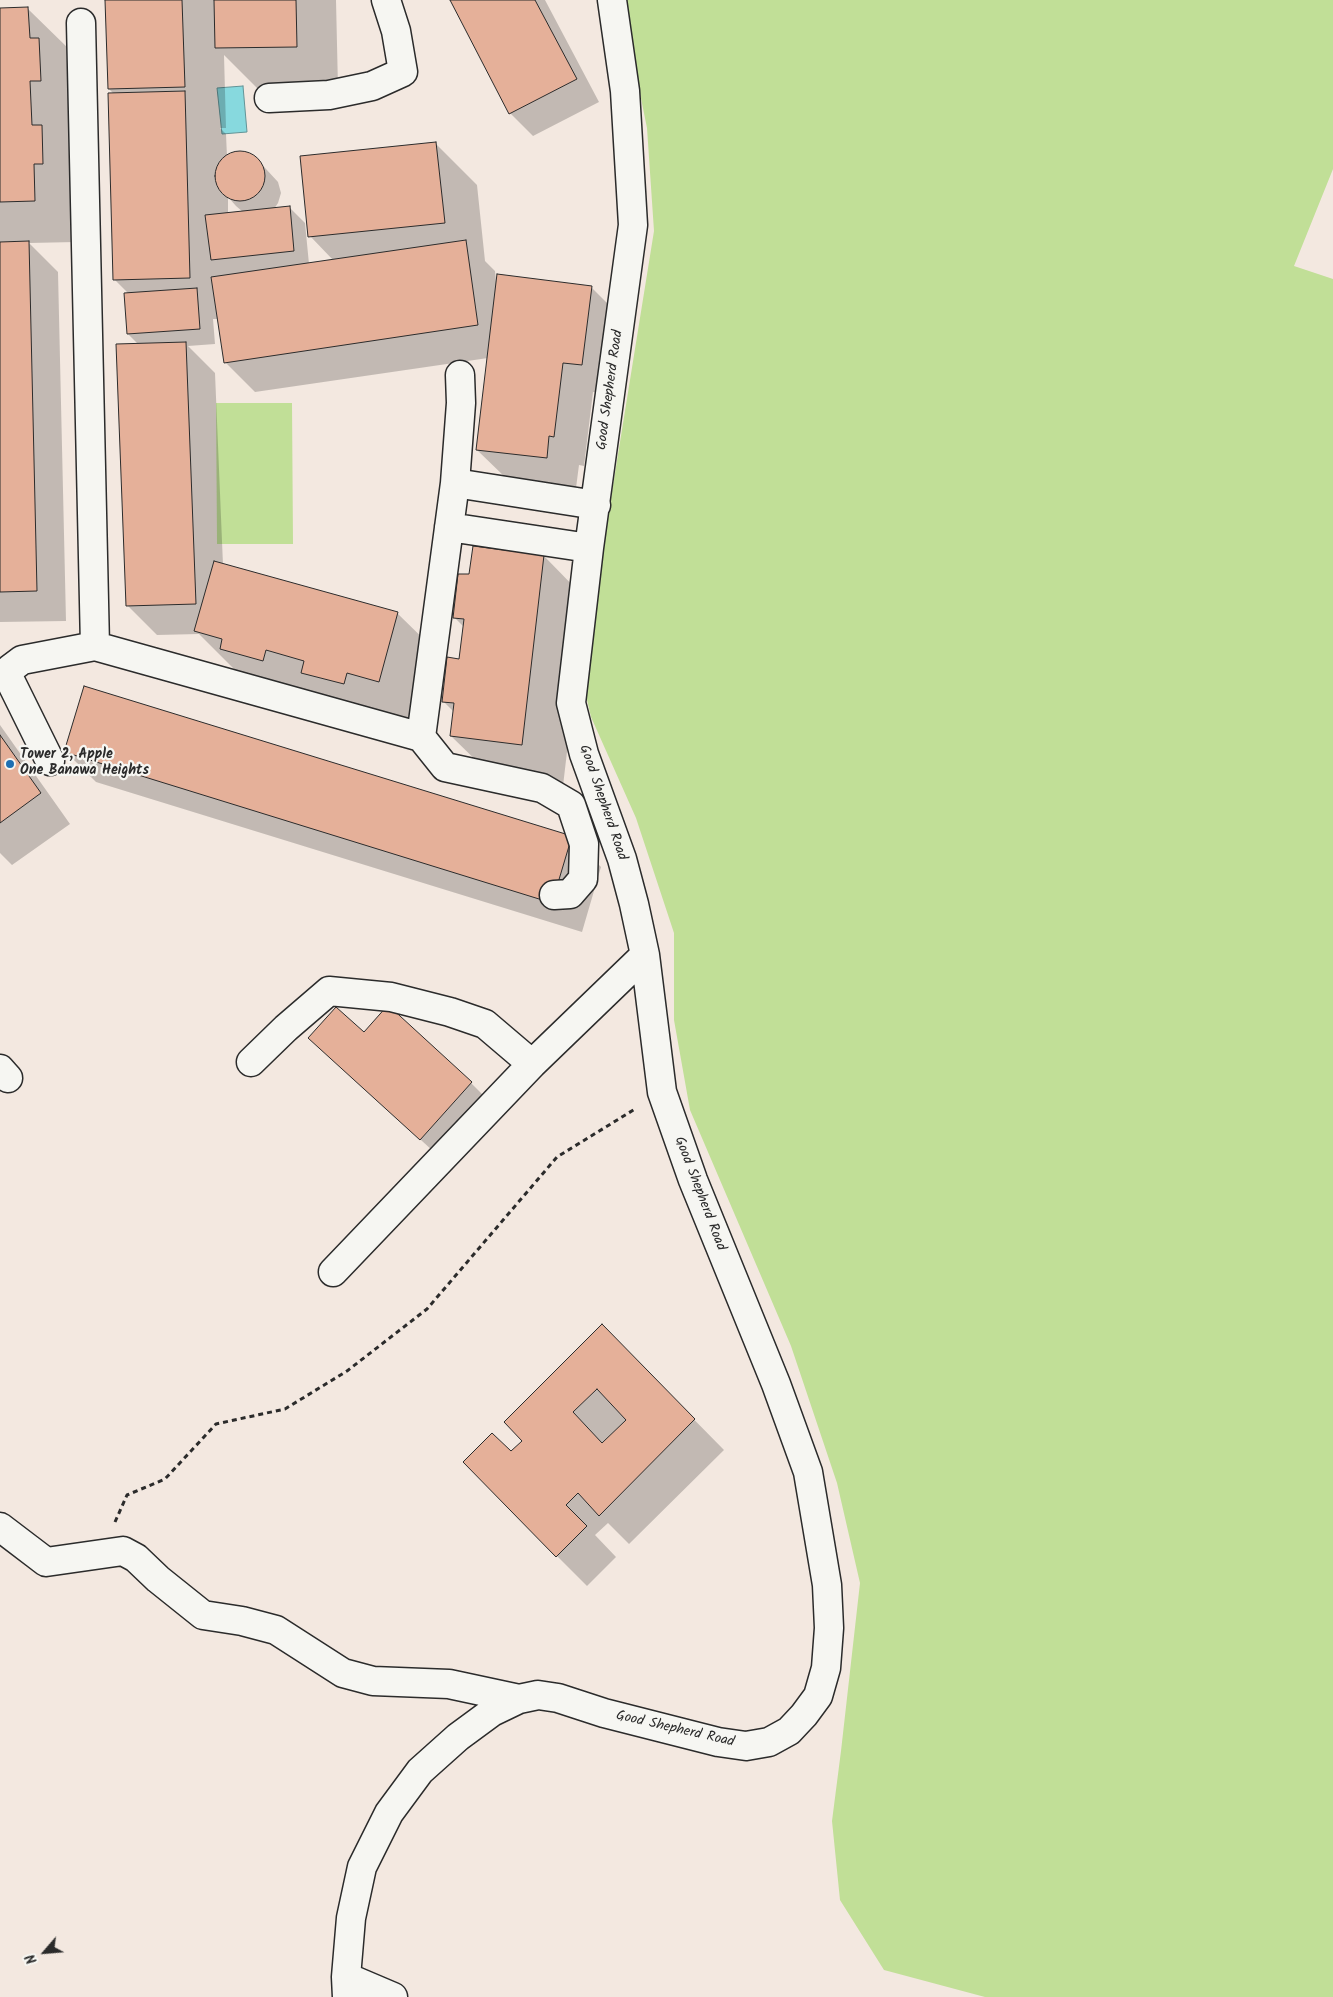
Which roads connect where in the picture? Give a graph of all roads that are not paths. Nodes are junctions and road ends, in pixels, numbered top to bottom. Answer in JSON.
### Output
{"nodes":[{"id":1,"x":386,"y":0,"type":"edge"},
{"id":2,"x":612,"y":0,"type":"edge"},
{"id":3,"x":81,"y":23,"type":"dead end"},
{"id":4,"x":269,"y":98,"type":"dead end"},
{"id":5,"x":460,"y":375,"type":"dead end"},
{"id":6,"x":455,"y":483,"type":"junction"},
{"id":7,"x":596,"y":505,"type":"junction"},
{"id":8,"x":449,"y":527,"type":"junction"},
{"id":9,"x":589,"y":548,"type":"junction"},
{"id":10,"x":95,"y":646,"type":"junction"},
{"id":11,"x":5,"y":664,"type":"edge"},
{"id":12,"x":421,"y":737,"type":"junction"},
{"id":13,"x":50,"y":761,"type":"dead end"},
{"id":14,"x":554,"y":895,"type":"dead end"},
{"id":15,"x":645,"y":955,"type":"junction"},
{"id":16,"x":251,"y":1062,"type":"dead end"},
{"id":17,"x":532,"y":1064,"type":"junction"},
{"id":18,"x":332,"y":1272,"type":"dead end"},
{"id":19,"x":0,"y":1527,"type":"edge"},
{"id":20,"x":519,"y":1699,"type":"junction"},
{"id":21,"x":346,"y":1987,"type":"edge"},
{"id":22,"x":393,"y":1997,"type":"edge"}],
"edges":[{"from":1,"to":4,"type":"street"},
{"from":2,"to":7,"type":"street","name":"Good Shepherd Road"},
{"from":3,"to":10,"type":"street"},
{"from":5,"to":6,"type":"street"},
{"from":6,"to":7,"type":"street"},
{"from":6,"to":8,"type":"street"},
{"from":7,"to":9,"type":"street","name":"Good Shepherd Road"},
{"from":8,"to":9,"type":"street"},
{"from":8,"to":12,"type":"street"},
{"from":9,"to":15,"type":"street","name":"Good Shepherd Road"},
{"from":10,"to":11,"type":"street"},
{"from":10,"to":12,"type":"street"},
{"from":11,"to":13,"type":"street"},
{"from":12,"to":14,"type":"street"},
{"from":15,"to":17,"type":"street"},
{"from":15,"to":20,"type":"street","name":"Good Shepherd Road"},
{"from":16,"to":17,"type":"street"},
{"from":17,"to":18,"type":"street"},
{"from":19,"to":20,"type":"street"},
{"from":20,"to":21,"type":"street","name":"Good Shepherd Road"},
{"from":21,"to":22,"type":"street"}]}
